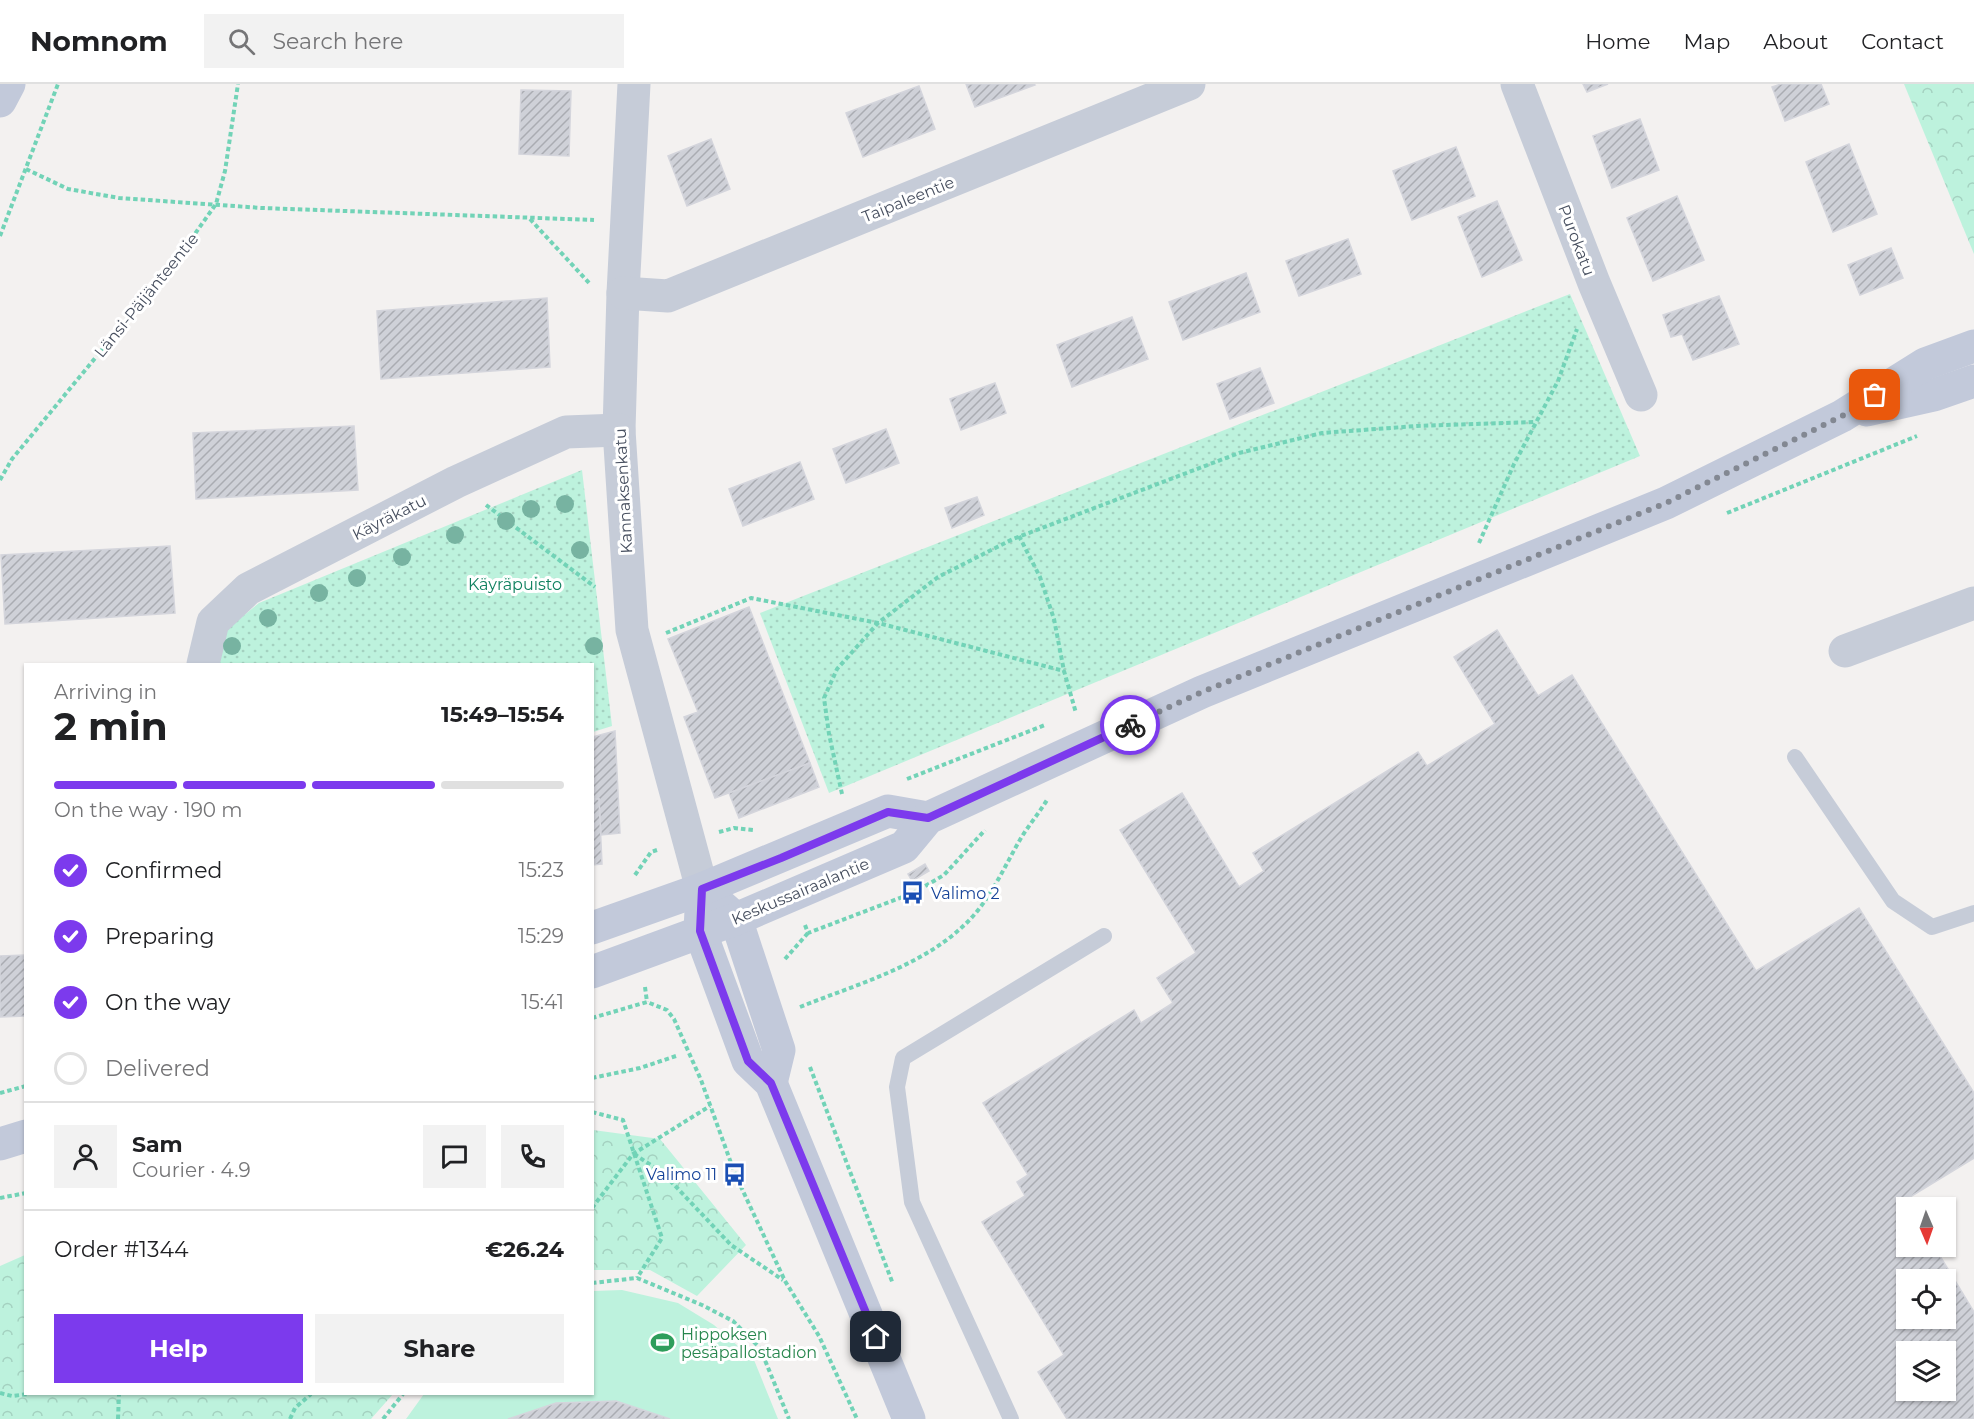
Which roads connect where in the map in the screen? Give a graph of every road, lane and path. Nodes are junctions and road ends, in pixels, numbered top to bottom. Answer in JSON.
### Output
{"nodes":[{"id":1,"x":9,"y":84,"type":"edge"},
{"id":2,"x":58,"y":84,"type":"edge"},
{"id":3,"x":238,"y":84,"type":"edge"},
{"id":4,"x":634,"y":84,"type":"edge"},
{"id":5,"x":1189,"y":84,"type":"edge"},
{"id":6,"x":1517,"y":84,"type":"edge"},
{"id":7,"x":0,"y":101,"type":"edge"},
{"id":8,"x":26,"y":169,"type":"junction"},
{"id":9,"x":216,"y":204,"type":"junction"},
{"id":10,"x":529,"y":218,"type":"junction"},
{"id":11,"x":627,"y":221,"type":"junction"},
{"id":12,"x":0,"y":236,"type":"edge"},
{"id":13,"x":1594,"y":283,"type":"junction"},
{"id":14,"x":610,"y":292,"type":"junction"},
{"id":15,"x":1974,"y":346,"type":"edge"},
{"id":16,"x":1974,"y":381,"type":"edge"},
{"id":17,"x":1641,"y":395,"type":"dead end"},
{"id":18,"x":1842,"y":416,"type":"junction"},
{"id":19,"x":1536,"y":422,"type":"junction"},
{"id":20,"x":619,"y":430,"type":"junction"},
{"id":21,"x":0,"y":480,"type":"edge"},
{"id":22,"x":456,"y":482,"type":"junction"},
{"id":23,"x":1019,"y":536,"type":"junction"},
{"id":24,"x":1475,"y":552,"type":"dead end"},
{"id":25,"x":596,"y":588,"type":"dead end"},
{"id":26,"x":1974,"y":603,"type":"edge"},
{"id":27,"x":878,"y":623,"type":"junction"},
{"id":28,"x":663,"y":634,"type":"dead end"},
{"id":29,"x":1845,"y":651,"type":"dead end"},
{"id":30,"x":203,"y":663,"type":"edge"},
{"id":31,"x":1064,"y":671,"type":"junction"},
{"id":32,"x":1076,"y":712,"type":"dead end"},
{"id":33,"x":1795,"y":756,"type":"dead end"},
{"id":34,"x":1048,"y":800,"type":"dead end"},
{"id":35,"x":844,"y":804,"type":"dead end"},
{"id":36,"x":928,"y":818,"type":"junction"},
{"id":37,"x":688,"y":840,"type":"junction"},
{"id":38,"x":629,"y":879,"type":"dead end"},
{"id":39,"x":702,"y":889,"type":"junction"},
{"id":40,"x":1974,"y":913,"type":"edge"},
{"id":41,"x":736,"y":919,"type":"junction"},
{"id":42,"x":594,"y":927,"type":"edge"},
{"id":43,"x":700,"y":931,"type":"junction"},
{"id":44,"x":808,"y":933,"type":"dead end"},
{"id":45,"x":1104,"y":936,"type":"dead end"},
{"id":46,"x":767,"y":969,"type":"junction"},
{"id":47,"x":594,"y":971,"type":"edge"},
{"id":48,"x":800,"y":1007,"type":"dead end"},
{"id":49,"x":594,"y":1017,"type":"edge"},
{"id":50,"x":676,"y":1056,"type":"dead end"},
{"id":51,"x":808,"y":1064,"type":"dead end"},
{"id":52,"x":760,"y":1072,"type":"junction"},
{"id":53,"x":594,"y":1078,"type":"edge"},
{"id":54,"x":24,"y":1087,"type":"edge"},
{"id":55,"x":0,"y":1093,"type":"edge"},
{"id":56,"x":710,"y":1106,"type":"junction"},
{"id":57,"x":594,"y":1113,"type":"edge"},
{"id":58,"x":24,"y":1137,"type":"edge"},
{"id":59,"x":0,"y":1144,"type":"edge"},
{"id":60,"x":633,"y":1154,"type":"junction"},
{"id":61,"x":24,"y":1193,"type":"edge"},
{"id":62,"x":0,"y":1198,"type":"edge"},
{"id":63,"x":594,"y":1205,"type":"edge"},
{"id":64,"x":637,"y":1278,"type":"junction"},
{"id":65,"x":785,"y":1281,"type":"junction"},
{"id":66,"x":594,"y":1283,"type":"edge"},
{"id":67,"x":894,"y":1286,"type":"dead end"},
{"id":68,"x":0,"y":1393,"type":"edge"},
{"id":69,"x":24,"y":1394,"type":"edge"},
{"id":70,"x":119,"y":1395,"type":"edge"},
{"id":71,"x":310,"y":1395,"type":"edge"},
{"id":72,"x":401,"y":1395,"type":"edge"},
{"id":73,"x":118,"y":1419,"type":"edge"},
{"id":74,"x":291,"y":1419,"type":"edge"},
{"id":75,"x":383,"y":1419,"type":"edge"},
{"id":76,"x":789,"y":1419,"type":"edge"},
{"id":77,"x":857,"y":1419,"type":"edge"},
{"id":78,"x":909,"y":1419,"type":"edge"},
{"id":79,"x":1011,"y":1419,"type":"edge"}],
"edges":[{"from":1,"to":7,"type":"main road"},
{"from":2,"to":8,"type":"path"},
{"from":3,"to":9,"type":"path","name":"Länsi-Päijänteentie"},
{"from":4,"to":11,"type":"street","name":"Kannaksenkatu"},
{"from":5,"to":14,"type":"street","name":"Taipaleentie"},
{"from":6,"to":13,"type":"street","name":"Purokatu"},
{"from":8,"to":9,"type":"path"},
{"from":8,"to":12,"type":"path"},
{"from":9,"to":10,"type":"path"},
{"from":9,"to":21,"type":"path","name":"Länsi-Päijänteentie"},
{"from":10,"to":11,"type":"path"},
{"from":10,"to":14,"type":"path"},
{"from":11,"to":14,"type":"street","name":"Kannaksenkatu"},
{"from":13,"to":17,"type":"street","name":"Purokatu"},
{"from":13,"to":19,"type":"path"},
{"from":14,"to":20,"type":"street","name":"Kannaksenkatu"},
{"from":15,"to":18,"type":"main road","name":"Keskussairaalantie"},
{"from":16,"to":18,"type":"main road","name":"Keskussairaalantie"},
{"from":18,"to":36,"type":"main road","name":"Keskussairaalantie"},
{"from":19,"to":23,"type":"path"},
{"from":19,"to":24,"type":"path"},
{"from":20,"to":22,"type":"street","name":"Käyräkatu"},
{"from":20,"to":37,"type":"street","name":"Kannaksenkatu"},
{"from":22,"to":25,"type":"path"},
{"from":22,"to":30,"type":"street","name":"Käyräkatu"},
{"from":23,"to":27,"type":"path"},
{"from":23,"to":31,"type":"path"},
{"from":26,"to":29,"type":"street"},
{"from":27,"to":28,"type":"path"},
{"from":27,"to":31,"type":"path"},
{"from":27,"to":35,"type":"path"},
{"from":31,"to":32,"type":"path"},
{"from":33,"to":40,"type":"lane"},
{"from":34,"to":48,"type":"path"},
{"from":36,"to":39,"type":"main road"},
{"from":36,"to":41,"type":"main road","name":"Keskussairaalantie"},
{"from":37,"to":38,"type":"path"},
{"from":37,"to":39,"type":"street","name":"Kannaksenkatu"},
{"from":39,"to":41,"type":"main road"},
{"from":39,"to":42,"type":"main road"},
{"from":39,"to":43,"type":"main road"},
{"from":41,"to":43,"type":"main road","name":"Keskussairaalantie"},
{"from":41,"to":46,"type":"main road"},
{"from":43,"to":47,"type":"main road","name":"Keskussairaalantie"},
{"from":43,"to":52,"type":"main road"},
{"from":44,"to":46,"type":"path"},
{"from":45,"to":79,"type":"lane"},
{"from":46,"to":52,"type":"main road"},
{"from":49,"to":56,"type":"path"},
{"from":50,"to":53,"type":"path"},
{"from":51,"to":67,"type":"path"},
{"from":52,"to":78,"type":"main road"},
{"from":54,"to":55,"type":"path"},
{"from":56,"to":60,"type":"path"},
{"from":56,"to":65,"type":"path"},
{"from":57,"to":60,"type":"path"},
{"from":58,"to":59,"type":"main road"},
{"from":60,"to":63,"type":"path"},
{"from":60,"to":64,"type":"path"},
{"from":60,"to":65,"type":"path"},
{"from":61,"to":62,"type":"path"},
{"from":64,"to":66,"type":"path"},
{"from":64,"to":76,"type":"path"},
{"from":65,"to":77,"type":"path"},
{"from":68,"to":69,"type":"path"},
{"from":70,"to":73,"type":"path"},
{"from":71,"to":74,"type":"path"},
{"from":72,"to":75,"type":"path"}]}
